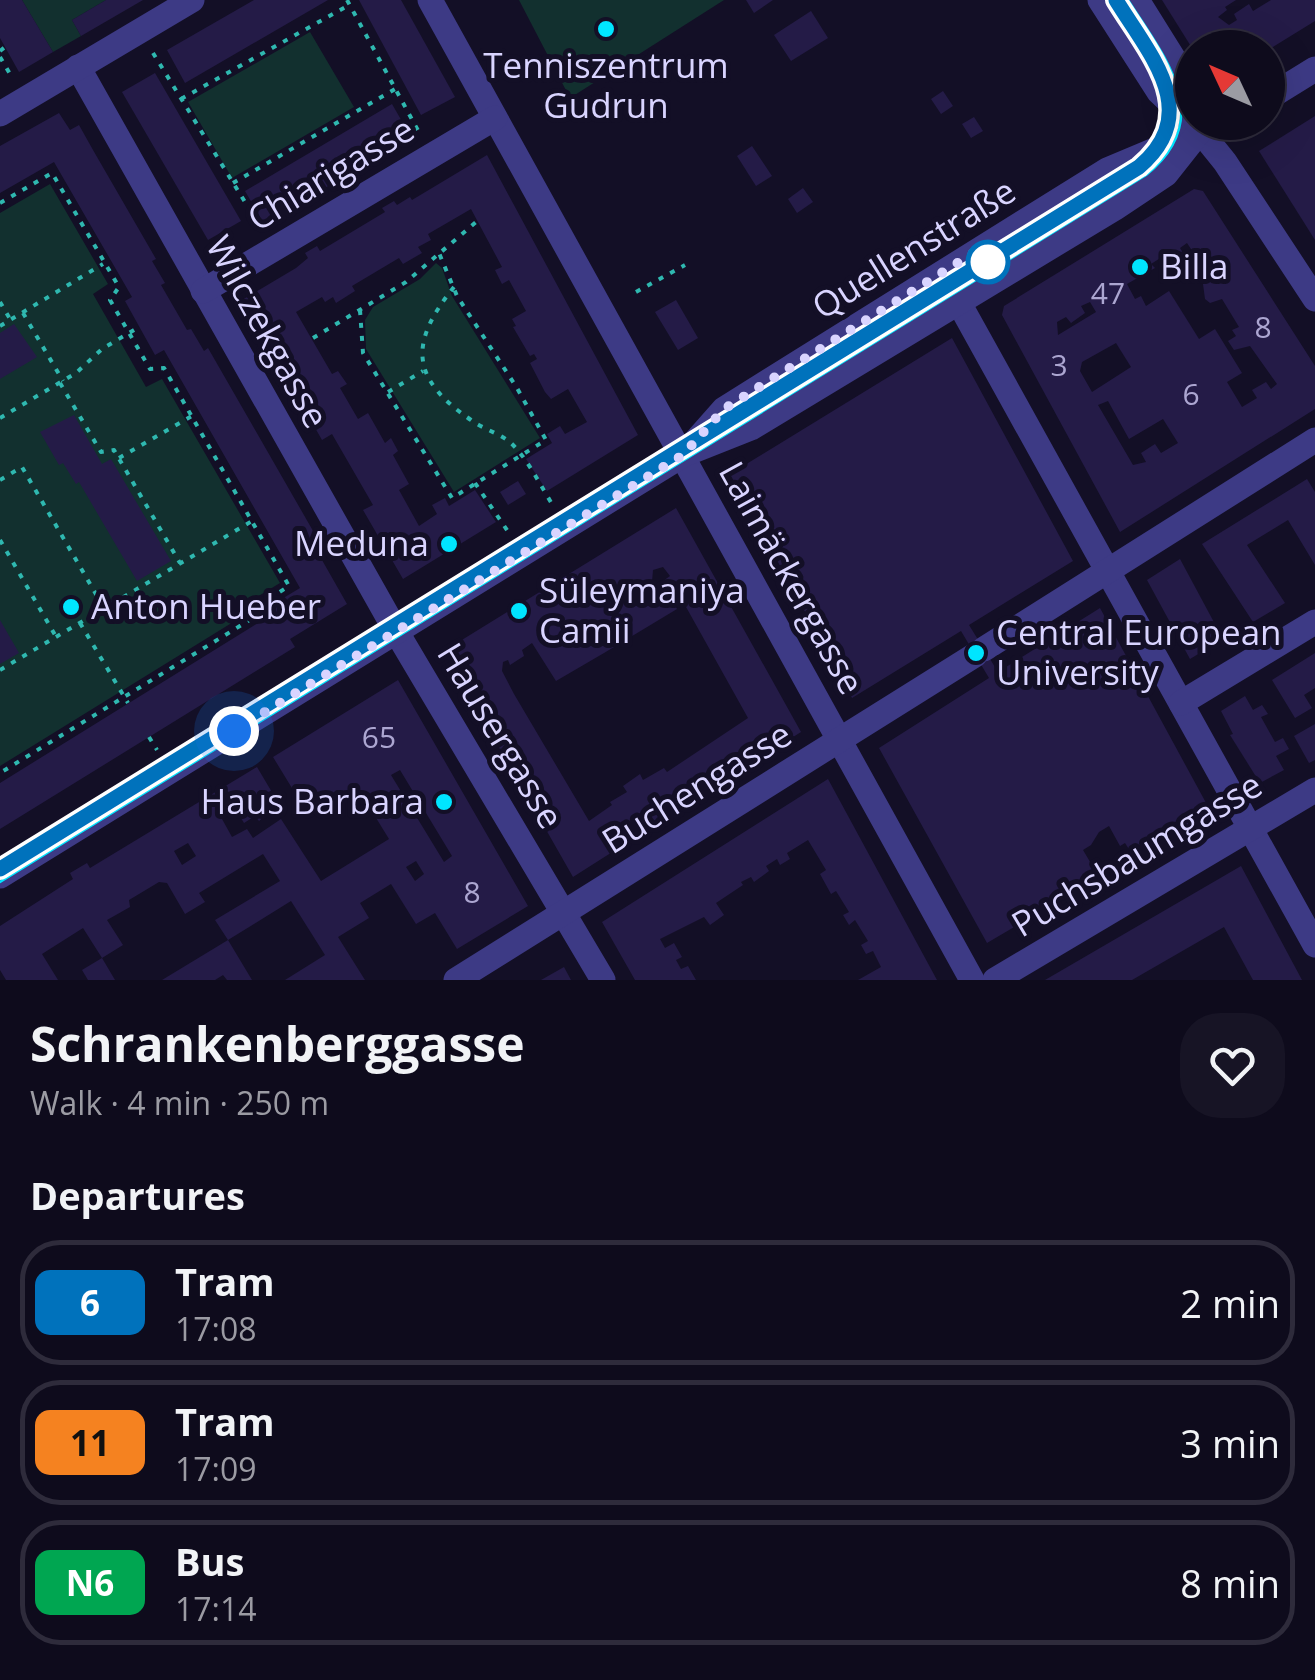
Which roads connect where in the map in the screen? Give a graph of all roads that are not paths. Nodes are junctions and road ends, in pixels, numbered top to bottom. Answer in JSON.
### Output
{"nodes":[{"id":1,"x":192,"y":0,"type":"edge"},
{"id":2,"x":430,"y":0,"type":"edge"},
{"id":3,"x":1100,"y":0,"type":"edge"},
{"id":4,"x":1121,"y":0,"type":"edge"},
{"id":5,"x":1138,"y":0,"type":"edge"},
{"id":6,"x":1175,"y":60,"type":"edge"},
{"id":7,"x":78,"y":67,"type":"junction"},
{"id":8,"x":1315,"y":69,"type":"edge"},
{"id":9,"x":1175,"y":82,"type":"edge"},
{"id":10,"x":1285,"y":88,"type":"edge"},
{"id":11,"x":1175,"y":104,"type":"edge"},
{"id":12,"x":0,"y":114,"type":"edge"},
{"id":13,"x":494,"y":118,"type":"junction"},
{"id":14,"x":1175,"y":136,"type":"edge"},
{"id":15,"x":1190,"y":140,"type":"edge"},
{"id":16,"x":1212,"y":140,"type":"edge"},
{"id":17,"x":204,"y":291,"type":"junction"},
{"id":18,"x":1315,"y":299,"type":"edge"},
{"id":19,"x":959,"y":303,"type":"junction"},
{"id":20,"x":1315,"y":440,"type":"edge"},
{"id":21,"x":683,"y":455,"type":"junction"},
{"id":22,"x":1107,"y":572,"type":"junction"},
{"id":23,"x":1315,"y":622,"type":"edge"},
{"id":24,"x":396,"y":631,"type":"junction"},
{"id":25,"x":1181,"y":703,"type":"junction"},
{"id":26,"x":840,"y":741,"type":"junction"},
{"id":27,"x":1315,"y":790,"type":"edge"},
{"id":28,"x":1250,"y":828,"type":"junction"},
{"id":29,"x":0,"y":876,"type":"edge"},
{"id":30,"x":564,"y":911,"type":"junction"},
{"id":31,"x":1315,"y":945,"type":"edge"},
{"id":32,"x":456,"y":980,"type":"edge"},
{"id":33,"x":603,"y":980,"type":"edge"},
{"id":34,"x":972,"y":980,"type":"edge"},
{"id":35,"x":995,"y":980,"type":"edge"}],
"edges":[{"from":1,"to":7,"type":"street"},
{"from":2,"to":13,"type":"street","name":"Laimäckergasse"},
{"from":3,"to":11,"type":"street"},
{"from":4,"to":9,"type":"lane"},
{"from":5,"to":6,"type":"street"},
{"from":7,"to":12,"type":"street"},
{"from":7,"to":17,"type":"street","name":"Wilczekgasse"},
{"from":8,"to":10,"type":"street"},
{"from":13,"to":17,"type":"street","name":"Chiarigasse"},
{"from":13,"to":21,"type":"street","name":"Laimäckergasse"},
{"from":14,"to":21,"type":"street","name":"Quellenstraße"},
{"from":15,"to":19,"type":"street","name":"Quellenstraße"},
{"from":16,"to":18,"type":"street"},
{"from":17,"to":24,"type":"street","name":"Wilczekgasse"},
{"from":19,"to":21,"type":"street","name":"Quellenstraße"},
{"from":19,"to":22,"type":"street"},
{"from":20,"to":22,"type":"street","name":"Buchengasse"},
{"from":21,"to":24,"type":"street","name":"Quellenstraße"},
{"from":21,"to":26,"type":"street","name":"Laimäckergasse"},
{"from":22,"to":25,"type":"street"},
{"from":22,"to":26,"type":"street","name":"Buchengasse"},
{"from":23,"to":25,"type":"street"},
{"from":24,"to":29,"type":"street","name":"Quellenstraße"},
{"from":24,"to":30,"type":"street","name":"Hausergasse"},
{"from":25,"to":28,"type":"street"},
{"from":26,"to":30,"type":"street","name":"Buchengasse"},
{"from":26,"to":34,"type":"street","name":"Laimäckergasse"},
{"from":27,"to":28,"type":"street","name":"Puchsbaumgasse"},
{"from":28,"to":31,"type":"street"},
{"from":28,"to":35,"type":"street","name":"Puchsbaumgasse"},
{"from":30,"to":32,"type":"street","name":"Buchengasse"},
{"from":30,"to":33,"type":"street","name":"Hausergasse"}]}
